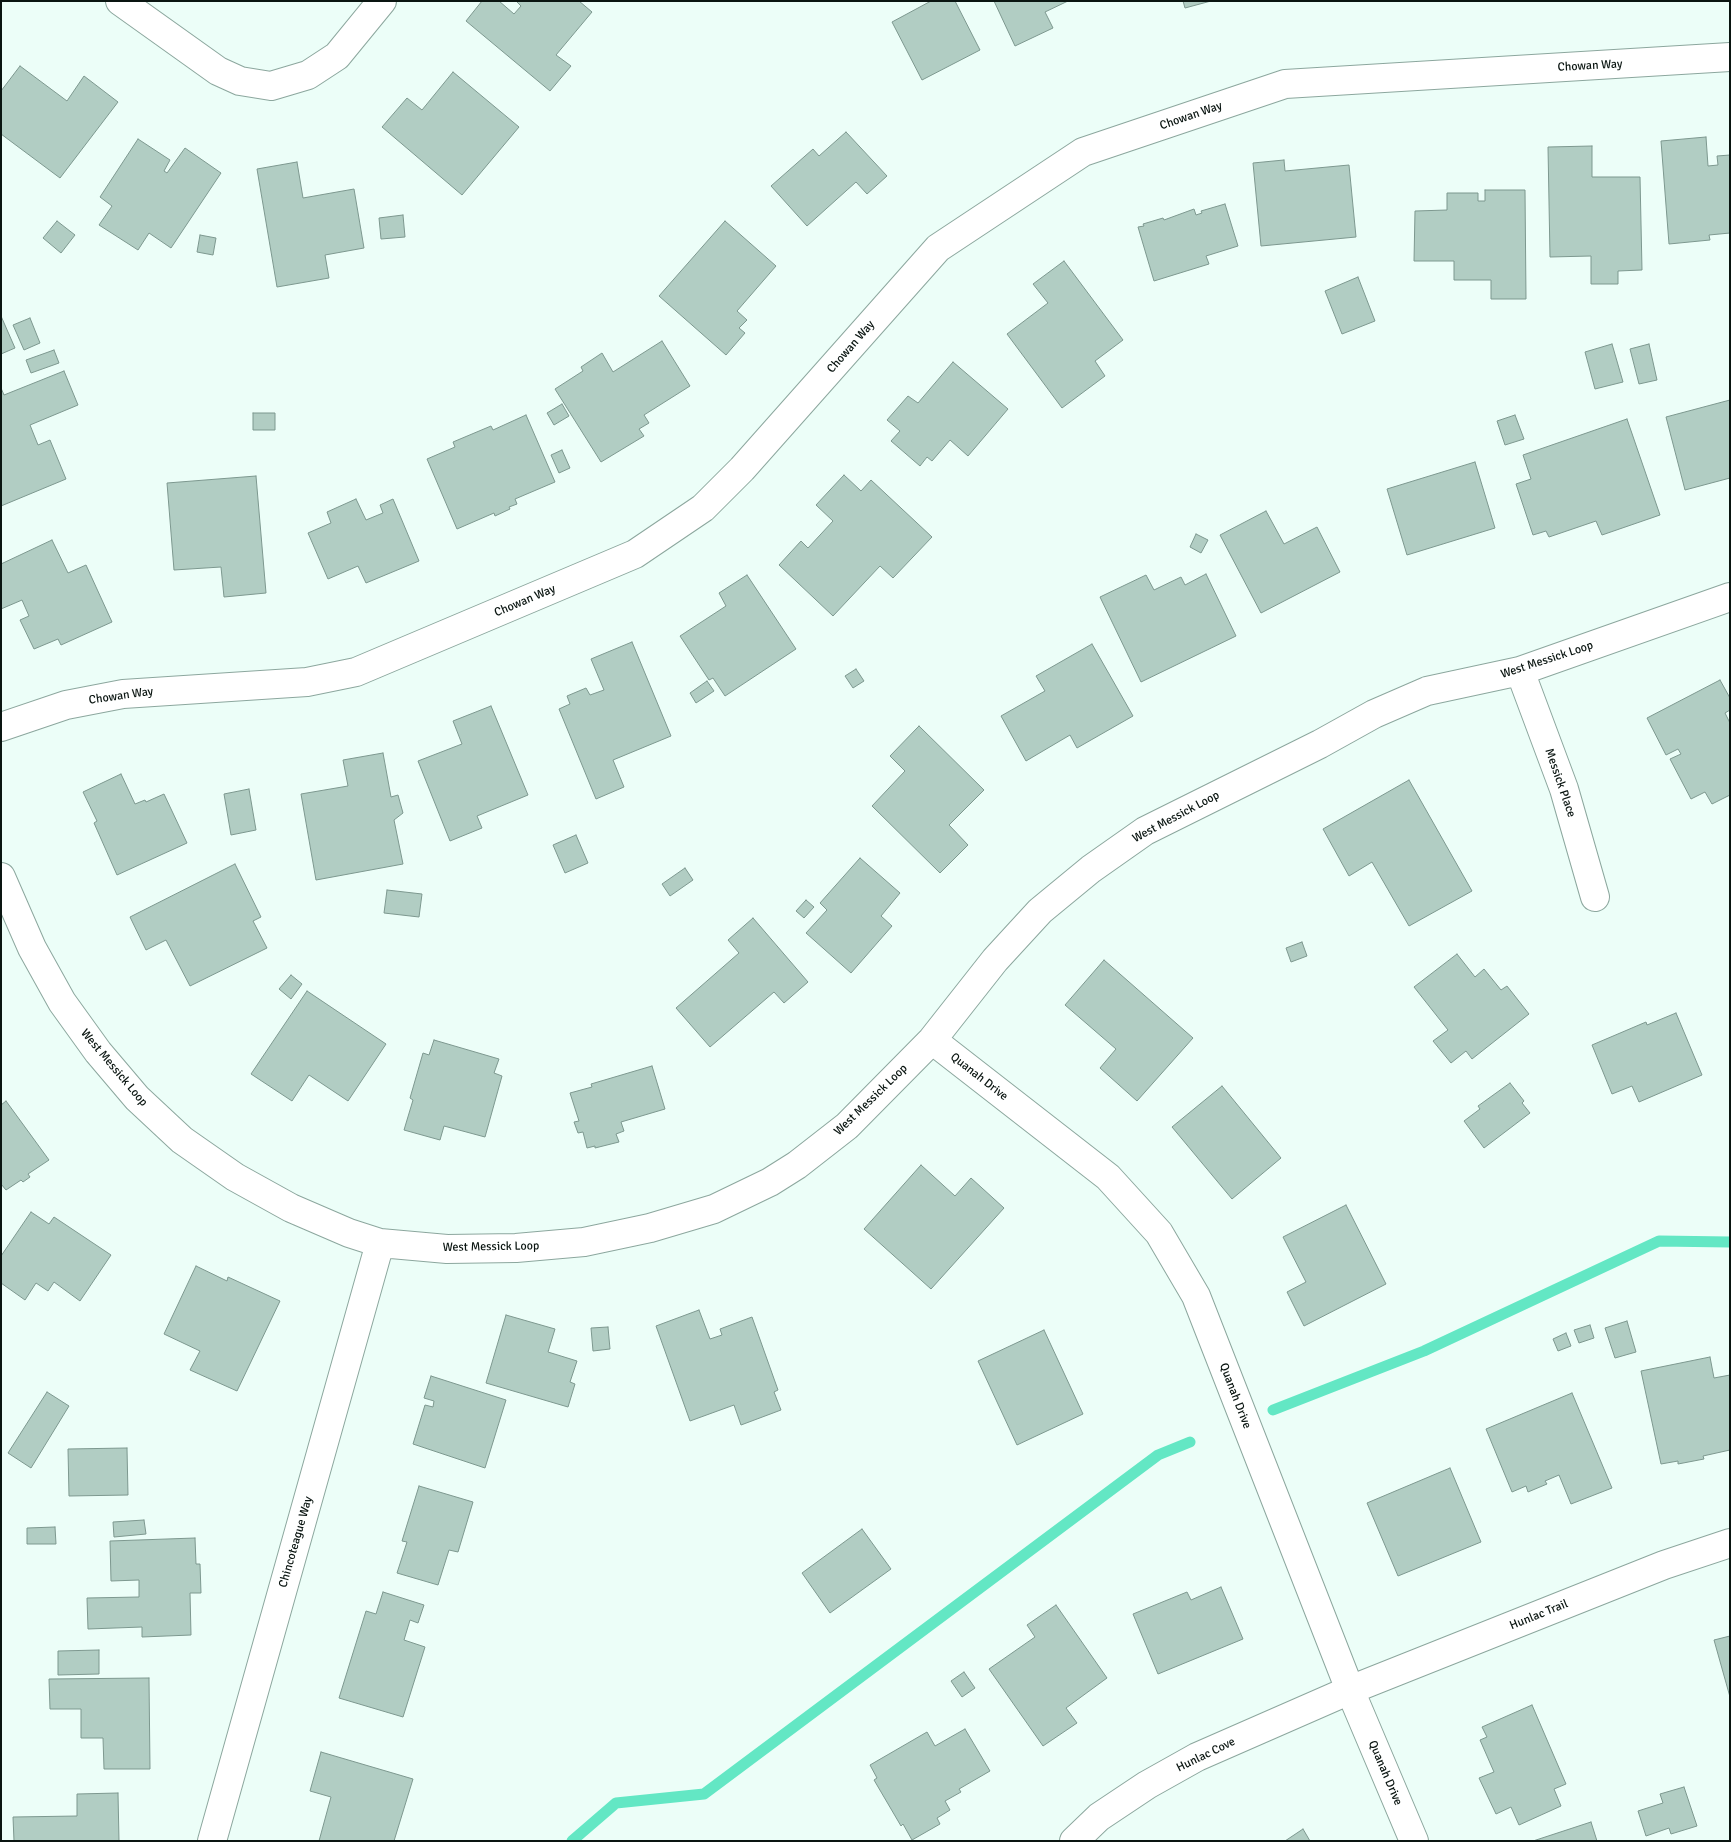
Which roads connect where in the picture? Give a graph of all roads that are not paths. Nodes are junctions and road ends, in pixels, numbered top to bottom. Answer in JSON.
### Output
{"nodes":[{"id":1,"x":120,"y":1,"type":"edge"},
{"id":2,"x":382,"y":1,"type":"edge"},
{"id":3,"x":1730,"y":57,"type":"edge"},
{"id":4,"x":1730,"y":597,"type":"edge"},
{"id":5,"x":1520,"y":671,"type":"junction"},
{"id":6,"x":1,"y":727,"type":"edge"},
{"id":7,"x":1,"y":877,"type":"edge"},
{"id":8,"x":1595,"y":897,"type":"dead end"},
{"id":9,"x":932,"y":1040,"type":"junction"},
{"id":10,"x":380,"y":1243,"type":"junction"},
{"id":11,"x":1730,"y":1543,"type":"edge"},
{"id":12,"x":1350,"y":1690,"type":"junction"},
{"id":13,"x":212,"y":1841,"type":"edge"},
{"id":14,"x":1074,"y":1841,"type":"edge"},
{"id":15,"x":1414,"y":1841,"type":"edge"}],
"edges":[{"from":1,"to":2,"type":"street"},
{"from":3,"to":6,"type":"street","name":"Chowan Way"},
{"from":4,"to":5,"type":"street","name":"West Messick Loop"},
{"from":5,"to":8,"type":"street","name":"Messick Place"},
{"from":5,"to":9,"type":"street","name":"West Messick Loop"},
{"from":7,"to":10,"type":"street","name":"West Messick Loop"},
{"from":9,"to":10,"type":"street","name":"West Messick Loop"},
{"from":9,"to":12,"type":"street","name":"Quanah Drive"},
{"from":10,"to":13,"type":"street","name":"Chincoteague Way"},
{"from":11,"to":12,"type":"street","name":"Hunlac Trail"},
{"from":12,"to":14,"type":"street","name":"Hunlac Cove"},
{"from":12,"to":15,"type":"street","name":"Quanah Drive"}]}
